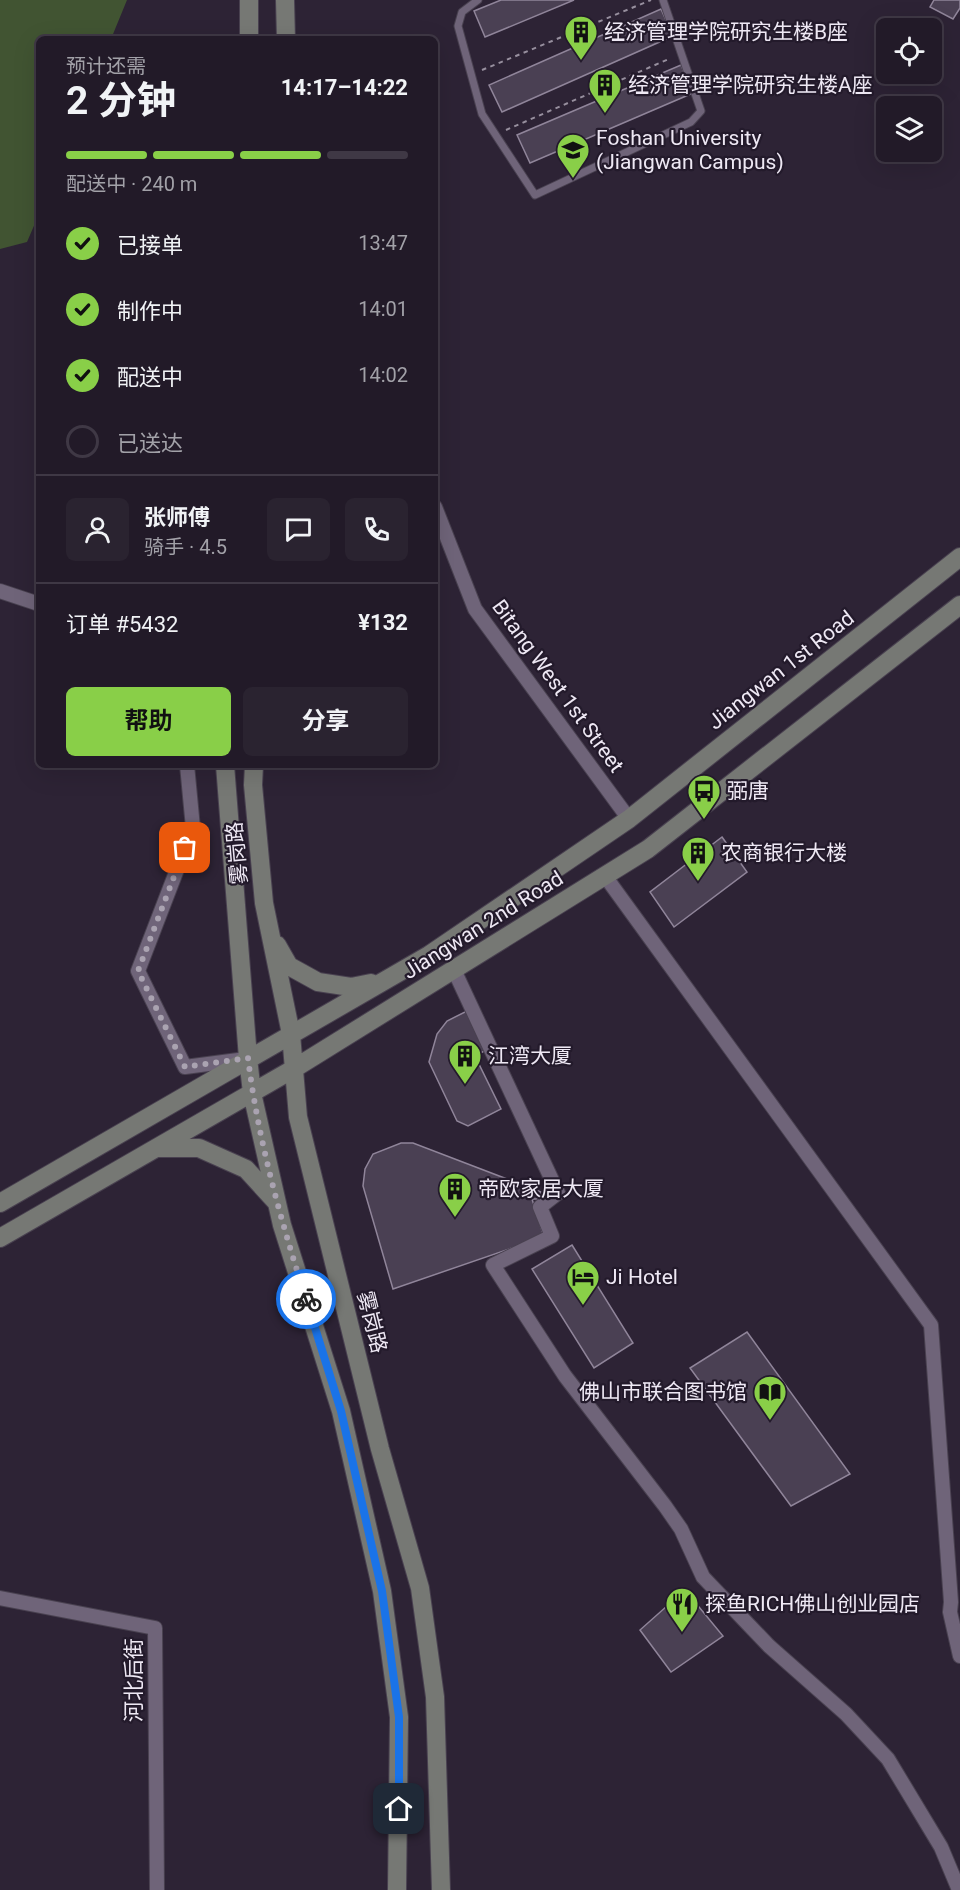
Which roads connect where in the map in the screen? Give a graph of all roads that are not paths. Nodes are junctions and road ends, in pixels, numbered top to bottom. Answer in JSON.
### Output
{"nodes":[{"id":1,"x":249,"y":0,"type":"edge"},
{"id":2,"x":285,"y":0,"type":"edge"},
{"id":3,"x":478,"y":0,"type":"edge"},
{"id":4,"x":663,"y":0,"type":"edge"},
{"id":5,"x":249,"y":36,"type":"edge"},
{"id":6,"x":286,"y":36,"type":"edge"},
{"id":7,"x":438,"y":515,"type":"edge"},
{"id":8,"x":960,"y":557,"type":"edge"},
{"id":9,"x":0,"y":591,"type":"edge"},
{"id":10,"x":36,"y":603,"type":"edge"},
{"id":11,"x":960,"y":605,"type":"edge"},
{"id":12,"x":187,"y":768,"type":"edge"},
{"id":13,"x":225,"y":768,"type":"edge"},
{"id":14,"x":254,"y":768,"type":"edge"},
{"id":15,"x":629,"y":819,"type":"junction"},
{"id":16,"x":604,"y":876,"type":"junction"},
{"id":17,"x":270,"y":932,"type":"junction"},
{"id":18,"x":454,"y":970,"type":"junction"},
{"id":19,"x":385,"y":980,"type":"junction"},
{"id":20,"x":291,"y":1034,"type":"junction"},
{"id":21,"x":248,"y":1058,"type":"junction"},
{"id":22,"x":295,"y":1068,"type":"junction"},
{"id":23,"x":252,"y":1093,"type":"junction"},
{"id":24,"x":157,"y":1148,"type":"junction"},
{"id":25,"x":0,"y":1203,"type":"edge"},
{"id":26,"x":277,"y":1203,"type":"junction"},
{"id":27,"x":0,"y":1238,"type":"edge"},
{"id":28,"x":0,"y":1598,"type":"edge"},
{"id":29,"x":960,"y":1656,"type":"edge"},
{"id":30,"x":157,"y":1890,"type":"edge"},
{"id":31,"x":397,"y":1890,"type":"edge"},
{"id":32,"x":441,"y":1890,"type":"edge"},
{"id":33,"x":959,"y":1890,"type":"edge"}],
"edges":[{"from":1,"to":5,"type":"main road"},
{"from":2,"to":6,"type":"main road"},
{"from":3,"to":4,"type":"lane"},
{"from":7,"to":15,"type":"street","name":"Bitang West 1st Street"},
{"from":8,"to":15,"type":"main road","name":"Jiangwan 1st Road"},
{"from":9,"to":10,"type":"street"},
{"from":11,"to":16,"type":"main road","name":"Jiangwan 2nd Road"},
{"from":12,"to":21,"type":"street"},
{"from":13,"to":21,"type":"main road","name":"雾岗路"},
{"from":14,"to":17,"type":"main road","name":"雾岗路"},
{"from":15,"to":19,"type":"main road","name":"Jiangwan 2nd Road"},
{"from":16,"to":18,"type":"main road","name":"Jiangwan 2nd Road"},
{"from":16,"to":29,"type":"street"},
{"from":17,"to":19,"type":"main road"},
{"from":17,"to":20,"type":"main road","name":"雾岗路"},
{"from":18,"to":22,"type":"main road","name":"Jiangwan 2nd Road"},
{"from":18,"to":33,"type":"street"},
{"from":19,"to":20,"type":"main road","name":"Jiangwan 2nd Road"},
{"from":20,"to":21,"type":"main road","name":"Jiangwan 2nd Road"},
{"from":20,"to":22,"type":"main road","name":"雾岗路"},
{"from":21,"to":23,"type":"main road","name":"雾岗路"},
{"from":21,"to":25,"type":"main road","name":"Jiangwan 2nd Road"},
{"from":22,"to":23,"type":"main road","name":"Jiangwan 2nd Road"},
{"from":22,"to":32,"type":"main road","name":"雾岗路"},
{"from":23,"to":24,"type":"main road","name":"Jiangwan 2nd Road"},
{"from":23,"to":26,"type":"main road","name":"雾岗路"},
{"from":24,"to":26,"type":"main road"},
{"from":24,"to":27,"type":"main road","name":"Jiangwan 2nd Road"},
{"from":26,"to":31,"type":"main road","name":"雾岗路"},
{"from":28,"to":30,"type":"street","name":"河北后街"}]}
